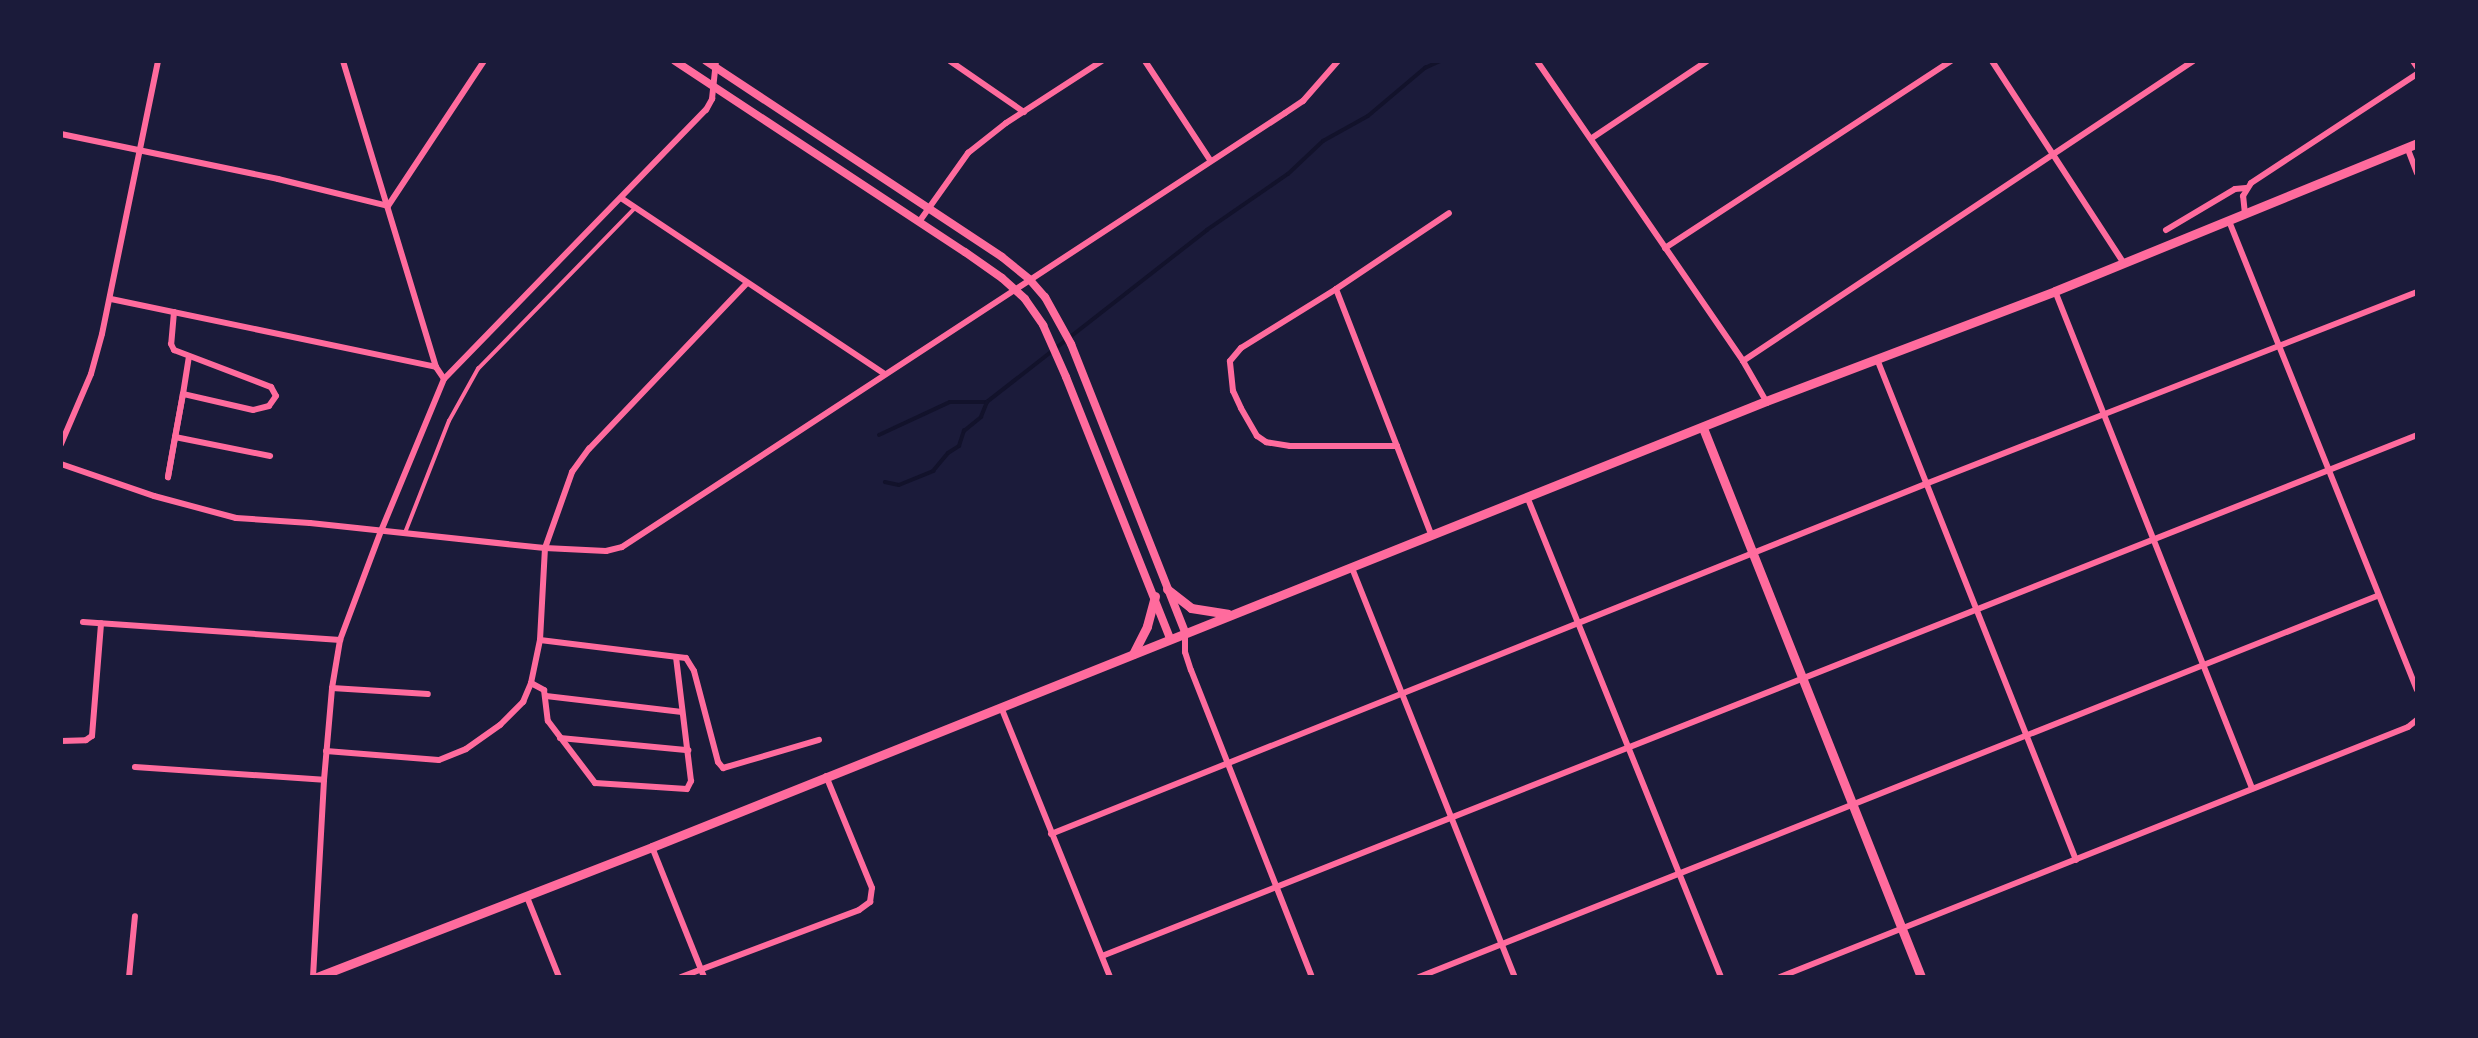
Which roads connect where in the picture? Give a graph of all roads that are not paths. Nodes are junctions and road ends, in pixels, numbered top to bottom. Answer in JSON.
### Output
{"nodes":[{"id":1,"x":159,"y":61,"type":"edge"},
{"id":2,"x":343,"y":61,"type":"edge"},
{"id":3,"x":484,"y":61,"type":"edge"},
{"id":4,"x":675,"y":61,"type":"edge"},
{"id":5,"x":706,"y":61,"type":"edge"},
{"id":6,"x":950,"y":61,"type":"edge"},
{"id":7,"x":1102,"y":61,"type":"edge"},
{"id":8,"x":1145,"y":61,"type":"edge"},
{"id":9,"x":1338,"y":61,"type":"edge"},
{"id":10,"x":1537,"y":61,"type":"edge"},
{"id":11,"x":1707,"y":61,"type":"edge"},
{"id":12,"x":1951,"y":61,"type":"edge"},
{"id":13,"x":1992,"y":61,"type":"edge"},
{"id":14,"x":2193,"y":61,"type":"edge"},
{"id":15,"x":2413,"y":61,"type":"edge"},
{"id":16,"x":715,"y":64,"type":"edge"},
{"id":17,"x":2417,"y":67,"type":"edge"},
{"id":18,"x":2417,"y":74,"type":"edge"},
{"id":19,"x":714,"y":89,"type":"junction"},
{"id":20,"x":1024,"y":113,"type":"junction"},
{"id":21,"x":61,"y":134,"type":"edge"},
{"id":22,"x":1592,"y":138,"type":"junction"},
{"id":23,"x":2417,"y":144,"type":"edge"},
{"id":24,"x":2407,"y":147,"type":"junction"},
{"id":25,"x":139,"y":150,"type":"junction"},
{"id":26,"x":2054,"y":153,"type":"junction"},
{"id":27,"x":1210,"y":160,"type":"junction"},
{"id":28,"x":2417,"y":173,"type":"edge"},
{"id":29,"x":2246,"y":188,"type":"junction"},
{"id":30,"x":621,"y":198,"type":"junction"},
{"id":31,"x":388,"y":206,"type":"junction"},
{"id":32,"x":928,"y":208,"type":"junction"},
{"id":33,"x":634,"y":209,"type":"junction"},
{"id":34,"x":1449,"y":213,"type":"dead end"},
{"id":35,"x":2245,"y":214,"type":"junction"},
{"id":36,"x":2229,"y":221,"type":"junction"},
{"id":37,"x":919,"y":222,"type":"junction"},
{"id":38,"x":2166,"y":230,"type":"dead end"},
{"id":39,"x":1665,"y":248,"type":"junction"},
{"id":40,"x":2123,"y":262,"type":"junction"},
{"id":41,"x":1030,"y":280,"type":"junction"},
{"id":42,"x":747,"y":283,"type":"junction"},
{"id":43,"x":1336,"y":289,"type":"junction"},
{"id":44,"x":1016,"y":290,"type":"junction"},
{"id":45,"x":2055,"y":291,"type":"junction"},
{"id":46,"x":2417,"y":292,"type":"edge"},
{"id":47,"x":111,"y":299,"type":"junction"},
{"id":48,"x":174,"y":312,"type":"junction"},
{"id":49,"x":2281,"y":344,"type":"junction"},
{"id":50,"x":189,"y":358,"type":"junction"},
{"id":51,"x":1877,"y":359,"type":"junction"},
{"id":52,"x":1743,"y":361,"type":"junction"},
{"id":53,"x":436,"y":367,"type":"junction"},
{"id":54,"x":885,"y":374,"type":"junction"},
{"id":55,"x":444,"y":379,"type":"junction"},
{"id":56,"x":183,"y":394,"type":"junction"},
{"id":57,"x":1766,"y":401,"type":"junction"},
{"id":58,"x":2104,"y":415,"type":"junction"},
{"id":59,"x":1703,"y":428,"type":"junction"},
{"id":60,"x":2417,"y":435,"type":"edge"},
{"id":61,"x":175,"y":437,"type":"junction"},
{"id":62,"x":61,"y":444,"type":"edge"},
{"id":63,"x":1397,"y":446,"type":"junction"},
{"id":64,"x":270,"y":456,"type":"dead end"},
{"id":65,"x":61,"y":464,"type":"edge"},
{"id":66,"x":2328,"y":470,"type":"junction"},
{"id":67,"x":1928,"y":483,"type":"junction"},
{"id":68,"x":1528,"y":499,"type":"junction"},
{"id":69,"x":381,"y":531,"type":"junction"},
{"id":70,"x":404,"y":535,"type":"junction"},
{"id":71,"x":1432,"y":536,"type":"junction"},
{"id":72,"x":2153,"y":540,"type":"junction"},
{"id":73,"x":545,"y":548,"type":"junction"},
{"id":74,"x":1752,"y":554,"type":"junction"},
{"id":75,"x":1352,"y":568,"type":"junction"},
{"id":76,"x":1167,"y":589,"type":"junction"},
{"id":77,"x":1155,"y":596,"type":"junction"},
{"id":78,"x":2377,"y":596,"type":"junction"},
{"id":79,"x":1978,"y":610,"type":"junction"},
{"id":80,"x":1234,"y":614,"type":"junction"},
{"id":81,"x":83,"y":622,"type":"dead end"},
{"id":82,"x":101,"y":623,"type":"junction"},
{"id":83,"x":1578,"y":624,"type":"junction"},
{"id":84,"x":1185,"y":632,"type":"junction"},
{"id":85,"x":1170,"y":638,"type":"junction"},
{"id":86,"x":341,"y":640,"type":"junction"},
{"id":87,"x":540,"y":640,"type":"junction"},
{"id":88,"x":1185,"y":652,"type":"junction"},
{"id":89,"x":1133,"y":654,"type":"junction"},
{"id":90,"x":676,"y":657,"type":"junction"},
{"id":91,"x":2203,"y":665,"type":"junction"},
{"id":92,"x":1803,"y":679,"type":"junction"},
{"id":93,"x":531,"y":682,"type":"junction"},
{"id":94,"x":332,"y":688,"type":"junction"},
{"id":95,"x":2417,"y":690,"type":"edge"},
{"id":96,"x":1403,"y":691,"type":"junction"},
{"id":97,"x":428,"y":694,"type":"dead end"},
{"id":98,"x":546,"y":696,"type":"junction"},
{"id":99,"x":1001,"y":707,"type":"junction"},
{"id":100,"x":682,"y":712,"type":"junction"},
{"id":101,"x":2417,"y":720,"type":"edge"},
{"id":102,"x":2028,"y":734,"type":"junction"},
{"id":103,"x":561,"y":738,"type":"junction"},
{"id":104,"x":819,"y":740,"type":"dead end"},
{"id":105,"x":61,"y":741,"type":"edge"},
{"id":106,"x":1628,"y":749,"type":"junction"},
{"id":107,"x":688,"y":750,"type":"junction"},
{"id":108,"x":326,"y":751,"type":"junction"},
{"id":109,"x":1228,"y":762,"type":"junction"},
{"id":110,"x":135,"y":767,"type":"dead end"},
{"id":111,"x":826,"y":776,"type":"junction"},
{"id":112,"x":324,"y":780,"type":"junction"},
{"id":113,"x":2252,"y":788,"type":"junction"},
{"id":114,"x":1852,"y":805,"type":"junction"},
{"id":115,"x":1453,"y":819,"type":"junction"},
{"id":116,"x":1051,"y":834,"type":"junction"},
{"id":117,"x":652,"y":847,"type":"junction"},
{"id":118,"x":2076,"y":860,"type":"junction"},
{"id":119,"x":1677,"y":873,"type":"junction"},
{"id":120,"x":1277,"y":888,"type":"junction"},
{"id":121,"x":527,"y":897,"type":"junction"},
{"id":122,"x":135,"y":916,"type":"dead end"},
{"id":123,"x":1902,"y":929,"type":"junction"},
{"id":124,"x":1502,"y":943,"type":"junction"},
{"id":125,"x":1102,"y":956,"type":"junction"},
{"id":126,"x":700,"y":969,"type":"junction"},
{"id":127,"x":129,"y":977,"type":"edge"},
{"id":128,"x":315,"y":977,"type":"edge"},
{"id":129,"x":559,"y":977,"type":"edge"},
{"id":130,"x":681,"y":977,"type":"edge"},
{"id":131,"x":704,"y":977,"type":"edge"},
{"id":132,"x":1110,"y":977,"type":"edge"},
{"id":133,"x":1312,"y":977,"type":"edge"},
{"id":134,"x":1419,"y":977,"type":"edge"},
{"id":135,"x":1515,"y":977,"type":"edge"},
{"id":136,"x":1721,"y":977,"type":"edge"},
{"id":137,"x":1780,"y":977,"type":"edge"},
{"id":138,"x":1921,"y":977,"type":"edge"}],
"edges":[{"from":1,"to":25,"type":"street"},
{"from":2,"to":31,"type":"street"},
{"from":3,"to":31,"type":"street"},
{"from":4,"to":19,"type":"street"},
{"from":5,"to":16,"type":"street"},
{"from":6,"to":20,"type":"street"},
{"from":7,"to":20,"type":"street"},
{"from":8,"to":27,"type":"street"},
{"from":9,"to":27,"type":"street"},
{"from":10,"to":22,"type":"street"},
{"from":11,"to":22,"type":"street"},
{"from":12,"to":39,"type":"street"},
{"from":13,"to":26,"type":"street"},
{"from":14,"to":26,"type":"street"},
{"from":15,"to":17,"type":"street"},
{"from":16,"to":19,"type":"street"},
{"from":16,"to":32,"type":"street"},
{"from":18,"to":29,"type":"street"},
{"from":19,"to":30,"type":"street"},
{"from":19,"to":37,"type":"street"},
{"from":20,"to":32,"type":"street"},
{"from":21,"to":25,"type":"street"},
{"from":22,"to":39,"type":"street"},
{"from":23,"to":24,"type":"main road"},
{"from":24,"to":28,"type":"street"},
{"from":24,"to":35,"type":"main road"},
{"from":25,"to":31,"type":"street"},
{"from":25,"to":47,"type":"street"},
{"from":26,"to":40,"type":"street"},
{"from":26,"to":52,"type":"street"},
{"from":27,"to":41,"type":"street"},
{"from":29,"to":35,"type":"street"},
{"from":29,"to":38,"type":"street"},
{"from":30,"to":33,"type":"street"},
{"from":30,"to":55,"type":"street"},
{"from":31,"to":53,"type":"street"},
{"from":32,"to":37,"type":"street"},
{"from":32,"to":41,"type":"street"},
{"from":33,"to":42,"type":"street"},
{"from":33,"to":70,"type":"lane"},
{"from":34,"to":43,"type":"street"},
{"from":35,"to":36,"type":"main road"},
{"from":36,"to":40,"type":"main road"},
{"from":36,"to":49,"type":"street"},
{"from":37,"to":44,"type":"street"},
{"from":39,"to":52,"type":"street"},
{"from":40,"to":45,"type":"main road"},
{"from":41,"to":44,"type":"street"},
{"from":41,"to":76,"type":"street"},
{"from":42,"to":54,"type":"street"},
{"from":42,"to":73,"type":"street"},
{"from":43,"to":63,"type":"street"},
{"from":43,"to":63,"type":"street"},
{"from":44,"to":54,"type":"street"},
{"from":44,"to":77,"type":"street"},
{"from":45,"to":51,"type":"main road"},
{"from":45,"to":58,"type":"street"},
{"from":46,"to":49,"type":"street"},
{"from":47,"to":48,"type":"street"},
{"from":47,"to":62,"type":"street"},
{"from":48,"to":50,"type":"street"},
{"from":48,"to":53,"type":"street"},
{"from":49,"to":58,"type":"street"},
{"from":49,"to":66,"type":"street"},
{"from":50,"to":56,"type":"street"},
{"from":50,"to":56,"type":"street"},
{"from":51,"to":57,"type":"main road"},
{"from":51,"to":67,"type":"street"},
{"from":52,"to":57,"type":"street"},
{"from":53,"to":55,"type":"street"},
{"from":54,"to":73,"type":"street"},
{"from":55,"to":69,"type":"street"},
{"from":56,"to":61,"type":"street"},
{"from":56,"to":61,"type":"street"},
{"from":57,"to":59,"type":"main road"},
{"from":58,"to":67,"type":"street"},
{"from":58,"to":72,"type":"street"},
{"from":59,"to":68,"type":"main road"},
{"from":59,"to":74,"type":"main road"},
{"from":60,"to":66,"type":"street"},
{"from":61,"to":64,"type":"street"},
{"from":63,"to":71,"type":"street"},
{"from":65,"to":69,"type":"street"},
{"from":66,"to":72,"type":"street"},
{"from":66,"to":78,"type":"street"},
{"from":67,"to":74,"type":"street"},
{"from":67,"to":79,"type":"street"},
{"from":68,"to":71,"type":"main road"},
{"from":68,"to":83,"type":"street"},
{"from":69,"to":70,"type":"street"},
{"from":69,"to":86,"type":"street"},
{"from":70,"to":73,"type":"street"},
{"from":71,"to":75,"type":"main road"},
{"from":72,"to":79,"type":"street"},
{"from":72,"to":91,"type":"street"},
{"from":73,"to":87,"type":"street"},
{"from":74,"to":83,"type":"street"},
{"from":74,"to":92,"type":"main road"},
{"from":75,"to":80,"type":"main road"},
{"from":75,"to":96,"type":"street"},
{"from":76,"to":80,"type":"main road"},
{"from":76,"to":84,"type":"street"},
{"from":77,"to":85,"type":"street"},
{"from":77,"to":89,"type":"main road"},
{"from":78,"to":91,"type":"street"},
{"from":78,"to":95,"type":"street"},
{"from":79,"to":92,"type":"street"},
{"from":79,"to":102,"type":"street"},
{"from":80,"to":84,"type":"main road"},
{"from":81,"to":82,"type":"street"},
{"from":82,"to":86,"type":"street"},
{"from":82,"to":105,"type":"street"},
{"from":83,"to":96,"type":"street"},
{"from":83,"to":106,"type":"street"},
{"from":84,"to":85,"type":"main road"},
{"from":84,"to":88,"type":"street"},
{"from":85,"to":88,"type":"street"},
{"from":85,"to":89,"type":"main road"},
{"from":86,"to":94,"type":"street"},
{"from":87,"to":90,"type":"street"},
{"from":87,"to":93,"type":"street"},
{"from":88,"to":109,"type":"street"},
{"from":89,"to":99,"type":"main road"},
{"from":90,"to":100,"type":"street"},
{"from":90,"to":104,"type":"street"},
{"from":91,"to":102,"type":"street"},
{"from":91,"to":113,"type":"street"},
{"from":92,"to":106,"type":"street"},
{"from":92,"to":114,"type":"main road"},
{"from":93,"to":98,"type":"street"},
{"from":93,"to":108,"type":"street"},
{"from":94,"to":97,"type":"street"},
{"from":94,"to":108,"type":"street"},
{"from":96,"to":109,"type":"street"},
{"from":96,"to":115,"type":"street"},
{"from":98,"to":100,"type":"street"},
{"from":98,"to":103,"type":"street"},
{"from":99,"to":111,"type":"main road"},
{"from":99,"to":116,"type":"street"},
{"from":100,"to":107,"type":"street"},
{"from":101,"to":113,"type":"street"},
{"from":102,"to":114,"type":"street"},
{"from":102,"to":118,"type":"street"},
{"from":103,"to":107,"type":"street"},
{"from":103,"to":107,"type":"street"},
{"from":106,"to":115,"type":"street"},
{"from":106,"to":119,"type":"street"},
{"from":108,"to":112,"type":"street"},
{"from":109,"to":116,"type":"street"},
{"from":109,"to":120,"type":"street"},
{"from":110,"to":112,"type":"street"},
{"from":111,"to":117,"type":"main road"},
{"from":111,"to":126,"type":"street"},
{"from":112,"to":128,"type":"street"},
{"from":113,"to":118,"type":"street"},
{"from":114,"to":119,"type":"street"},
{"from":114,"to":123,"type":"main road"},
{"from":115,"to":120,"type":"street"},
{"from":115,"to":124,"type":"street"},
{"from":116,"to":125,"type":"street"},
{"from":117,"to":121,"type":"main road"},
{"from":117,"to":126,"type":"street"},
{"from":118,"to":123,"type":"street"},
{"from":119,"to":124,"type":"street"},
{"from":119,"to":136,"type":"street"},
{"from":120,"to":125,"type":"street"},
{"from":120,"to":133,"type":"street"},
{"from":121,"to":128,"type":"main road"},
{"from":121,"to":129,"type":"street"},
{"from":122,"to":127,"type":"street"},
{"from":123,"to":137,"type":"street"},
{"from":123,"to":138,"type":"main road"},
{"from":124,"to":134,"type":"street"},
{"from":124,"to":135,"type":"street"},
{"from":125,"to":132,"type":"street"},
{"from":126,"to":130,"type":"street"},
{"from":126,"to":131,"type":"street"}]}
